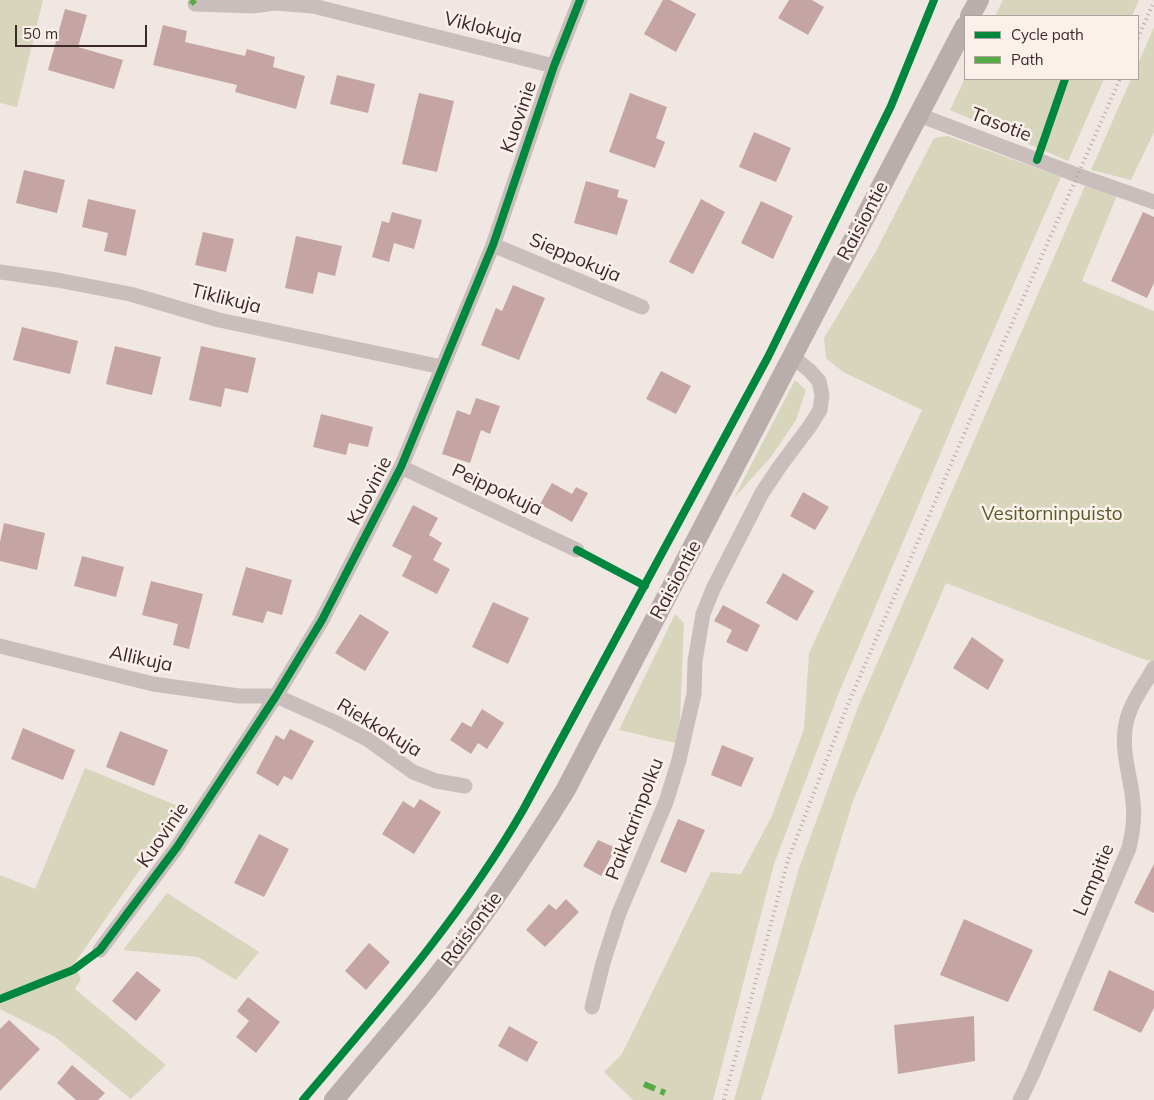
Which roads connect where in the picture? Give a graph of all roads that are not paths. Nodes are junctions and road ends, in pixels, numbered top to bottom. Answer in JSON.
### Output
{"nodes":[{"id":1,"x":580,"y":0,"type":"edge"},
{"id":2,"x":979,"y":0,"type":"edge"},
{"id":3,"x":195,"y":4,"type":"dead end"},
{"id":4,"x":971,"y":15,"type":"edge"},
{"id":5,"x":964,"y":28,"type":"edge"},
{"id":6,"x":554,"y":66,"type":"junction"},
{"id":7,"x":918,"y":115,"type":"junction"},
{"id":8,"x":1154,"y":202,"type":"edge"},
{"id":9,"x":493,"y":245,"type":"junction"},
{"id":10,"x":0,"y":272,"type":"edge"},
{"id":11,"x":642,"y":307,"type":"dead end"},
{"id":12,"x":792,"y":356,"type":"junction"},
{"id":13,"x":442,"y":367,"type":"junction"},
{"id":14,"x":401,"y":468,"type":"junction"},
{"id":15,"x":577,"y":550,"type":"dead end"},
{"id":16,"x":0,"y":646,"type":"edge"},
{"id":17,"x":1154,"y":668,"type":"edge"},
{"id":18,"x":276,"y":696,"type":"junction"},
{"id":19,"x":465,"y":786,"type":"dead end"},
{"id":20,"x":100,"y":950,"type":"dead end"},
{"id":21,"x":592,"y":1007,"type":"dead end"},
{"id":22,"x":334,"y":1100,"type":"edge"},
{"id":23,"x":1020,"y":1100,"type":"edge"}],
"edges":[{"from":1,"to":6,"type":"street","name":"Kuovinie"},
{"from":2,"to":4,"type":"main road"},
{"from":3,"to":6,"type":"street","name":"Viklokuja"},
{"from":5,"to":7,"type":"main road","name":"Raisiontie"},
{"from":6,"to":9,"type":"street","name":"Kuovinie"},
{"from":7,"to":8,"type":"street","name":"Tasotie"},
{"from":7,"to":12,"type":"main road","name":"Raisiontie"},
{"from":9,"to":11,"type":"street","name":"Sieppokuja"},
{"from":9,"to":13,"type":"street","name":"Kuovinie"},
{"from":10,"to":13,"type":"street","name":"Tiklikuja"},
{"from":12,"to":21,"type":"street","name":"Paikkarinpolku"},
{"from":12,"to":22,"type":"main road","name":"Raisiontie"},
{"from":13,"to":14,"type":"street","name":"Kuovinie"},
{"from":14,"to":15,"type":"street","name":"Peippokuja"},
{"from":14,"to":18,"type":"street","name":"Kuovinie"},
{"from":16,"to":18,"type":"street","name":"Allikuja"},
{"from":17,"to":23,"type":"street","name":"Lampitie"},
{"from":18,"to":19,"type":"street","name":"Riekkokuja"},
{"from":18,"to":20,"type":"street","name":"Kuovinie"}]}
